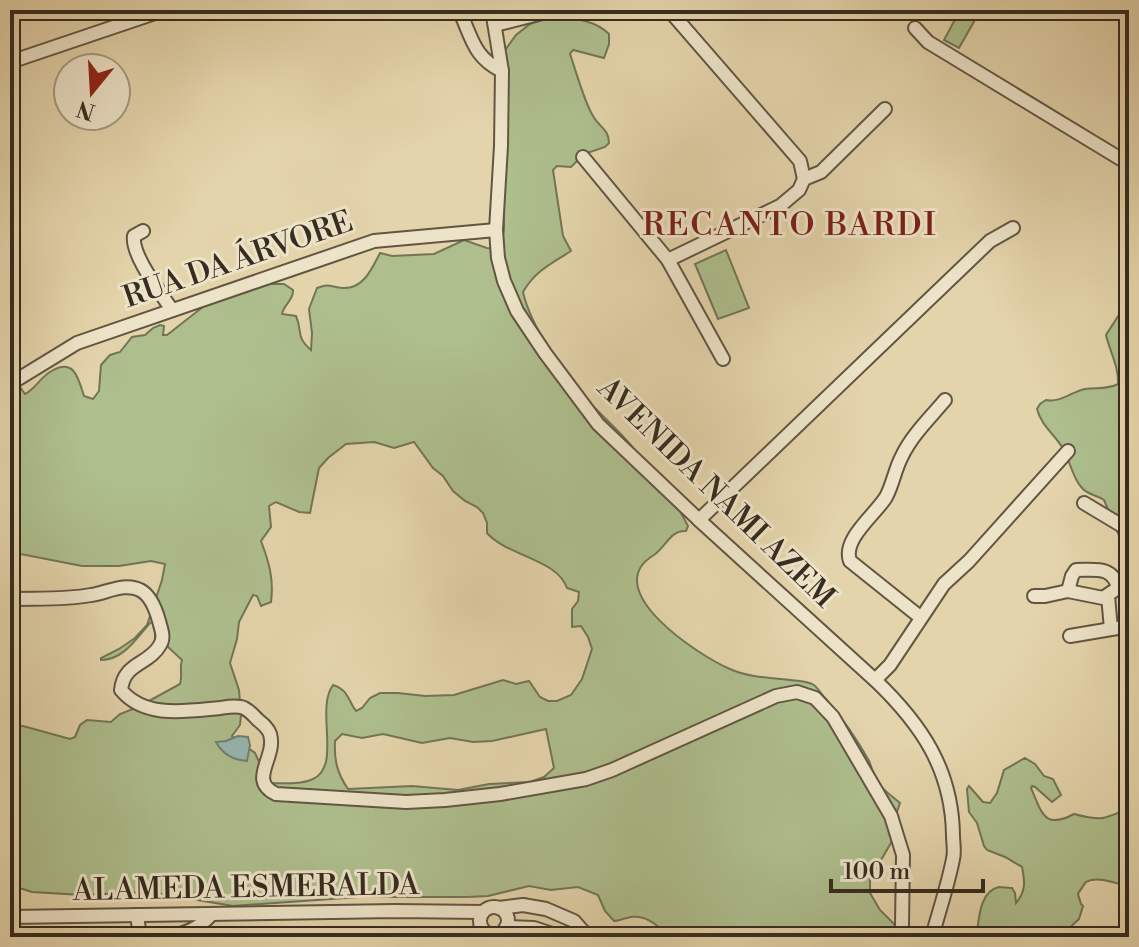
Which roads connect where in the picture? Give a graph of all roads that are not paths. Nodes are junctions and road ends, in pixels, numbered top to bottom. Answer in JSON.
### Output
{"nodes":[{"id":1,"x":164,"y":10,"type":"edge"},
{"id":2,"x":459,"y":10,"type":"edge"},
{"id":3,"x":492,"y":10,"type":"edge"},
{"id":4,"x":554,"y":10,"type":"edge"},
{"id":5,"x":669,"y":10,"type":"edge"},
{"id":6,"x":495,"y":25,"type":"junction"},
{"id":7,"x":915,"y":28,"type":"dead end"},
{"id":8,"x":10,"y":62,"type":"edge"},
{"id":9,"x":502,"y":71,"type":"junction"},
{"id":10,"x":885,"y":109,"type":"dead end"},
{"id":11,"x":583,"y":157,"type":"dead end"},
{"id":12,"x":1129,"y":164,"type":"edge"},
{"id":13,"x":804,"y":179,"type":"junction"},
{"id":14,"x":1013,"y":228,"type":"dead end"},
{"id":15,"x":496,"y":230,"type":"junction"},
{"id":16,"x":143,"y":231,"type":"dead end"},
{"id":17,"x":668,"y":260,"type":"junction"},
{"id":18,"x":172,"y":310,"type":"junction"},
{"id":19,"x":723,"y":359,"type":"dead end"},
{"id":20,"x":10,"y":384,"type":"edge"},
{"id":21,"x":945,"y":400,"type":"dead end"},
{"id":22,"x":1068,"y":451,"type":"dead end"},
{"id":23,"x":1084,"y":503,"type":"dead end"},
{"id":24,"x":699,"y":520,"type":"junction"},
{"id":25,"x":1129,"y":530,"type":"edge"},
{"id":26,"x":1068,"y":591,"type":"junction"},
{"id":27,"x":1119,"y":591,"type":"edge"},
{"id":28,"x":1034,"y":596,"type":"dead end"},
{"id":29,"x":10,"y":599,"type":"edge"},
{"id":30,"x":920,"y":617,"type":"junction"},
{"id":31,"x":1129,"y":626,"type":"edge"},
{"id":32,"x":1111,"y":629,"type":"junction"},
{"id":33,"x":1070,"y":636,"type":"dead end"},
{"id":34,"x":875,"y":680,"type":"junction"},
{"id":35,"x":499,"y":908,"type":"junction"},
{"id":36,"x":483,"y":912,"type":"junction"},
{"id":37,"x":137,"y":915,"type":"junction"},
{"id":38,"x":211,"y":915,"type":"junction"},
{"id":39,"x":10,"y":917,"type":"edge"},
{"id":40,"x":506,"y":927,"type":"junction"},
{"id":41,"x":486,"y":936,"type":"edge"},
{"id":42,"x":140,"y":937,"type":"edge"},
{"id":43,"x":171,"y":937,"type":"edge"},
{"id":44,"x":561,"y":937,"type":"edge"},
{"id":45,"x":588,"y":937,"type":"edge"},
{"id":46,"x":905,"y":937,"type":"edge"},
{"id":47,"x":932,"y":937,"type":"edge"}],
"edges":[{"from":1,"to":8,"type":"street"},
{"from":2,"to":9,"type":"street"},
{"from":3,"to":6,"type":"street","name":"AVENIDA NAMI AZEM"},
{"from":4,"to":6,"type":"street"},
{"from":5,"to":13,"type":"street"},
{"from":6,"to":9,"type":"street","name":"AVENIDA NAMI AZEM"},
{"from":7,"to":12,"type":"street"},
{"from":9,"to":15,"type":"street","name":"AVENIDA NAMI AZEM"},
{"from":10,"to":13,"type":"street"},
{"from":11,"to":17,"type":"street"},
{"from":13,"to":17,"type":"street"},
{"from":14,"to":24,"type":"street"},
{"from":15,"to":18,"type":"street","name":"RUA DA ÁRVORE"},
{"from":15,"to":24,"type":"street","name":"AVENIDA NAMI AZEM"},
{"from":16,"to":18,"type":"street"},
{"from":17,"to":19,"type":"street"},
{"from":18,"to":20,"type":"street","name":"RUA DA ÁRVORE"},
{"from":21,"to":30,"type":"street"},
{"from":22,"to":30,"type":"street"},
{"from":23,"to":25,"type":"street"},
{"from":24,"to":34,"type":"street","name":"AVENIDA NAMI AZEM"},
{"from":26,"to":27,"type":"street"},
{"from":26,"to":27,"type":"street"},
{"from":26,"to":28,"type":"street"},
{"from":27,"to":32,"type":"street"},
{"from":29,"to":46,"type":"street"},
{"from":30,"to":34,"type":"street"},
{"from":31,"to":32,"type":"street"},
{"from":32,"to":33,"type":"street"},
{"from":34,"to":47,"type":"street","name":"AVENIDA NAMI AZEM"},
{"from":35,"to":36,"type":"street","name":"ALAMEDA ESMERALDA"},
{"from":35,"to":40,"type":"street"},
{"from":35,"to":45,"type":"street","name":"ALAMEDA ESMERALDA"},
{"from":36,"to":38,"type":"street","name":"ALAMEDA ESMERALDA"},
{"from":36,"to":41,"type":"street"},
{"from":37,"to":38,"type":"street","name":"ALAMEDA ESMERALDA"},
{"from":37,"to":39,"type":"street","name":"ALAMEDA ESMERALDA"},
{"from":37,"to":42,"type":"street"},
{"from":38,"to":43,"type":"street"},
{"from":40,"to":41,"type":"street"},
{"from":40,"to":44,"type":"street"}]}
